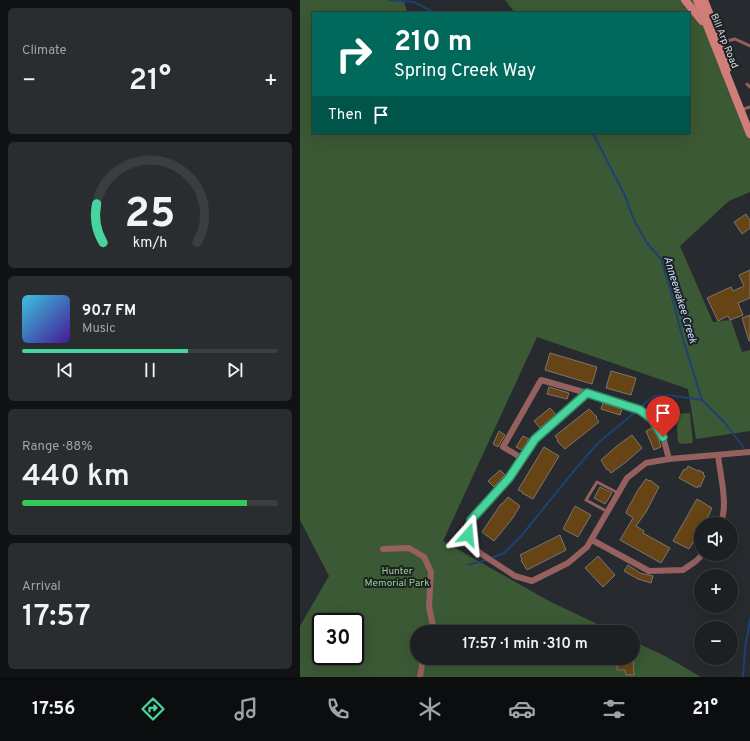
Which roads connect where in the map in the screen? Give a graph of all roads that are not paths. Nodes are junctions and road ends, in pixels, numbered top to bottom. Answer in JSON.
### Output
{"nodes":[{"id":1,"x":685,"y":0,"type":"edge"},
{"id":2,"x":697,"y":0,"type":"edge"},
{"id":3,"x":704,"y":0,"type":"edge"},
{"id":4,"x":707,"y":26,"type":"junction"},
{"id":5,"x":720,"y":42,"type":"junction"},
{"id":6,"x":750,"y":46,"type":"edge"},
{"id":7,"x":725,"y":71,"type":"junction"},
{"id":8,"x":750,"y":107,"type":"edge"},
{"id":9,"x":741,"y":110,"type":"junction"},
{"id":10,"x":750,"y":134,"type":"edge"},
{"id":11,"x":587,"y":393,"type":"junction"},
{"id":12,"x":750,"y":452,"type":"edge"},
{"id":13,"x":718,"y":455,"type":"junction"},
{"id":14,"x":522,"y":458,"type":"junction"},
{"id":15,"x":669,"y":459,"type":"junction"},
{"id":16,"x":618,"y":493,"type":"junction"},
{"id":17,"x":608,"y":512,"type":"junction"},
{"id":18,"x":723,"y":517,"type":"edge"},
{"id":19,"x":592,"y":540,"type":"junction"},
{"id":20,"x":383,"y":549,"type":"dead end"},
{"id":21,"x":696,"y":561,"type":"edge"},
{"id":22,"x":433,"y":625,"type":"edge"},
{"id":23,"x":422,"y":665,"type":"edge"},
{"id":24,"x":420,"y":677,"type":"edge"}],
"edges":[{"from":1,"to":4,"type":"main road"},
{"from":2,"to":4,"type":"main road","name":"Bill Arp Road"},
{"from":3,"to":5,"type":"main road"},
{"from":4,"to":7,"type":"main road","name":"Bill Arp Road"},
{"from":5,"to":6,"type":"lane"},
{"from":5,"to":7,"type":"main road"},
{"from":7,"to":9,"type":"main road","name":"Bill Arp Road"},
{"from":8,"to":9,"type":"lane"},
{"from":9,"to":10,"type":"main road","name":"Bill Arp Road"},
{"from":11,"to":14,"type":"street"},
{"from":11,"to":14,"type":"street"},
{"from":11,"to":15,"type":"street"},
{"from":12,"to":13,"type":"street"},
{"from":13,"to":15,"type":"street"},
{"from":13,"to":18,"type":"street"},
{"from":14,"to":19,"type":"street"},
{"from":15,"to":16,"type":"street"},
{"from":16,"to":17,"type":"street"},
{"from":16,"to":17,"type":"lane"},
{"from":17,"to":19,"type":"street"},
{"from":19,"to":21,"type":"street"},
{"from":20,"to":22,"type":"street"},
{"from":23,"to":24,"type":"street"}]}
